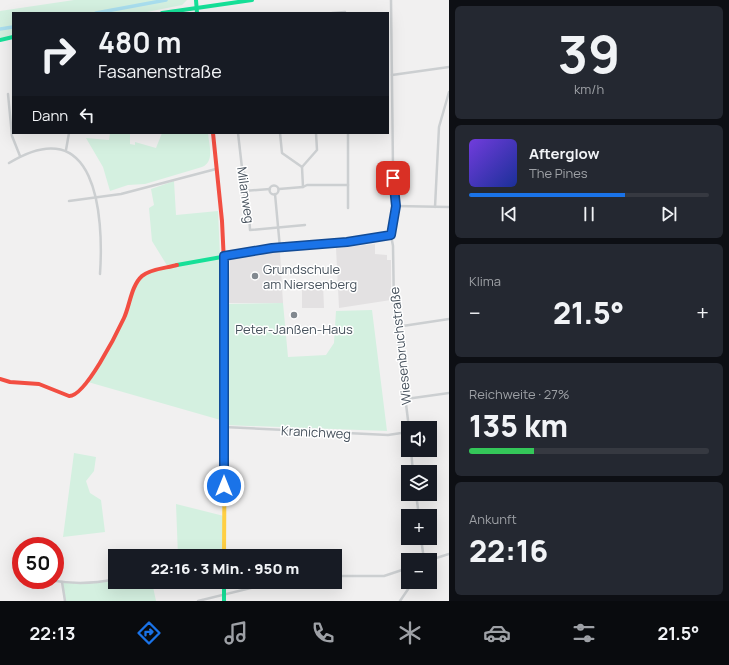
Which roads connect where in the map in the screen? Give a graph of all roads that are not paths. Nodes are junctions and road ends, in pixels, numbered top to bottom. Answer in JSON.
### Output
{"nodes":[{"id":1,"x":196,"y":0,"type":"edge"},
{"id":2,"x":252,"y":0,"type":"edge"},
{"id":3,"x":391,"y":0,"type":"edge"},
{"id":4,"x":197,"y":8,"type":"junction"},
{"id":5,"x":169,"y":12,"type":"edge"},
{"id":6,"x":197,"y":12,"type":"edge"},
{"id":7,"x":390,"y":35,"type":"edge"},
{"id":8,"x":12,"y":37,"type":"edge"},
{"id":9,"x":0,"y":40,"type":"edge"},
{"id":10,"x":449,"y":66,"type":"edge"},
{"id":11,"x":392,"y":75,"type":"junction"},
{"id":12,"x":390,"y":86,"type":"edge"},
{"id":13,"x":449,"y":92,"type":"edge"},
{"id":14,"x":8,"y":94,"type":"dead end"},
{"id":15,"x":69,"y":134,"type":"edge"},
{"id":16,"x":213,"y":134,"type":"edge"},
{"id":17,"x":238,"y":134,"type":"edge"},
{"id":18,"x":280,"y":134,"type":"edge"},
{"id":19,"x":316,"y":134,"type":"edge"},
{"id":20,"x":348,"y":134,"type":"edge"},
{"id":21,"x":66,"y":150,"type":"junction"},
{"id":22,"x":20,"y":156,"type":"junction"},
{"id":23,"x":9,"y":163,"type":"dead end"},
{"id":24,"x":302,"y":166,"type":"junction"},
{"id":25,"x":216,"y":170,"type":"junction"},
{"id":26,"x":348,"y":184,"type":"junction"},
{"id":27,"x":303,"y":187,"type":"junction"},
{"id":28,"x":270,"y":189,"type":"junction"},
{"id":29,"x":279,"y":189,"type":"junction"},
{"id":30,"x":244,"y":191,"type":"junction"},
{"id":31,"x":275,"y":194,"type":"junction"},
{"id":32,"x":95,"y":198,"type":"junction"},
{"id":33,"x":69,"y":201,"type":"dead end"},
{"id":34,"x":396,"y":206,"type":"junction"},
{"id":35,"x":435,"y":207,"type":"junction"},
{"id":36,"x":449,"y":207,"type":"edge"},
{"id":37,"x":348,"y":208,"type":"dead end"},
{"id":38,"x":305,"y":225,"type":"dead end"},
{"id":39,"x":278,"y":227,"type":"junction"},
{"id":40,"x":391,"y":235,"type":"junction"},
{"id":41,"x":280,"y":249,"type":"junction"},
{"id":42,"x":224,"y":256,"type":"junction"},
{"id":43,"x":100,"y":274,"type":"dead end"},
{"id":44,"x":449,"y":319,"type":"edge"},
{"id":45,"x":396,"y":327,"type":"junction"},
{"id":46,"x":0,"y":379,"type":"edge"},
{"id":47,"x":449,"y":394,"type":"edge"},
{"id":48,"x":406,"y":399,"type":"junction"},
{"id":49,"x":408,"y":421,"type":"edge"},
{"id":50,"x":224,"y":427,"type":"junction"},
{"id":51,"x":401,"y":433,"type":"edge"},
{"id":52,"x":224,"y":549,"type":"edge"},
{"id":53,"x":449,"y":554,"type":"edge"},
{"id":54,"x":437,"y":558,"type":"edge"},
{"id":55,"x":401,"y":570,"type":"edge"},
{"id":56,"x":342,"y":576,"type":"edge"},
{"id":57,"x":108,"y":581,"type":"edge"},
{"id":58,"x":64,"y":582,"type":"edge"},
{"id":59,"x":63,"y":589,"type":"edge"},
{"id":60,"x":224,"y":589,"type":"edge"},
{"id":61,"x":248,"y":589,"type":"edge"},
{"id":62,"x":408,"y":589,"type":"edge"},
{"id":63,"x":224,"y":595,"type":"junction"},
{"id":64,"x":65,"y":601,"type":"edge"},
{"id":65,"x":198,"y":601,"type":"edge"},
{"id":66,"x":224,"y":601,"type":"edge"},
{"id":67,"x":400,"y":601,"type":"edge"}],
"edges":[{"from":1,"to":4,"type":"main road"},
{"from":2,"to":4,"type":"main road"},
{"from":3,"to":7,"type":"street","name":"Wiesenbruchstraße"},
{"from":4,"to":5,"type":"main road"},
{"from":4,"to":6,"type":"main road"},
{"from":7,"to":11,"type":"street","name":"Wiesenbruchstraße"},
{"from":8,"to":9,"type":"main road"},
{"from":10,"to":11,"type":"street"},
{"from":11,"to":12,"type":"street","name":"Wiesenbruchstraße"},
{"from":12,"to":34,"type":"street","name":"Wiesenbruchstraße"},
{"from":13,"to":35,"type":"street"},
{"from":14,"to":22,"type":"street"},
{"from":15,"to":21,"type":"street"},
{"from":16,"to":25,"type":"main road"},
{"from":17,"to":30,"type":"street","name":"Milanweg"},
{"from":18,"to":24,"type":"street"},
{"from":19,"to":24,"type":"street"},
{"from":20,"to":26,"type":"street"},
{"from":21,"to":22,"type":"street"},
{"from":21,"to":32,"type":"street"},
{"from":22,"to":23,"type":"street"},
{"from":24,"to":27,"type":"street"},
{"from":25,"to":32,"type":"street"},
{"from":25,"to":42,"type":"main road"},
{"from":26,"to":27,"type":"street"},
{"from":26,"to":37,"type":"street"},
{"from":27,"to":29,"type":"street"},
{"from":28,"to":29,"type":"street"},
{"from":28,"to":30,"type":"street"},
{"from":28,"to":31,"type":"street"},
{"from":29,"to":31,"type":"street"},
{"from":30,"to":39,"type":"street","name":"Milanweg"},
{"from":31,"to":39,"type":"street"},
{"from":32,"to":33,"type":"street"},
{"from":32,"to":43,"type":"street"},
{"from":34,"to":35,"type":"street"},
{"from":34,"to":40,"type":"street","name":"Wiesenbruchstraße"},
{"from":35,"to":36,"type":"street"},
{"from":38,"to":39,"type":"street"},
{"from":39,"to":41,"type":"street"},
{"from":40,"to":41,"type":"main road"},
{"from":40,"to":45,"type":"street","name":"Wiesenbruchstraße"},
{"from":41,"to":42,"type":"main road"},
{"from":42,"to":46,"type":"main road"},
{"from":42,"to":50,"type":"main road"},
{"from":44,"to":45,"type":"street"},
{"from":45,"to":48,"type":"street","name":"Wiesenbruchstraße"},
{"from":47,"to":48,"type":"street"},
{"from":48,"to":49,"type":"street","name":"Wiesenbruchstraße"},
{"from":50,"to":51,"type":"street","name":"Kranichweg"},
{"from":50,"to":52,"type":"main road"},
{"from":53,"to":54,"type":"street"},
{"from":55,"to":56,"type":"street"},
{"from":57,"to":58,"type":"street"},
{"from":59,"to":64,"type":"street"},
{"from":60,"to":63,"type":"main road"},
{"from":61,"to":63,"type":"street"},
{"from":62,"to":67,"type":"street"},
{"from":63,"to":65,"type":"street"},
{"from":63,"to":66,"type":"main road"}]}
